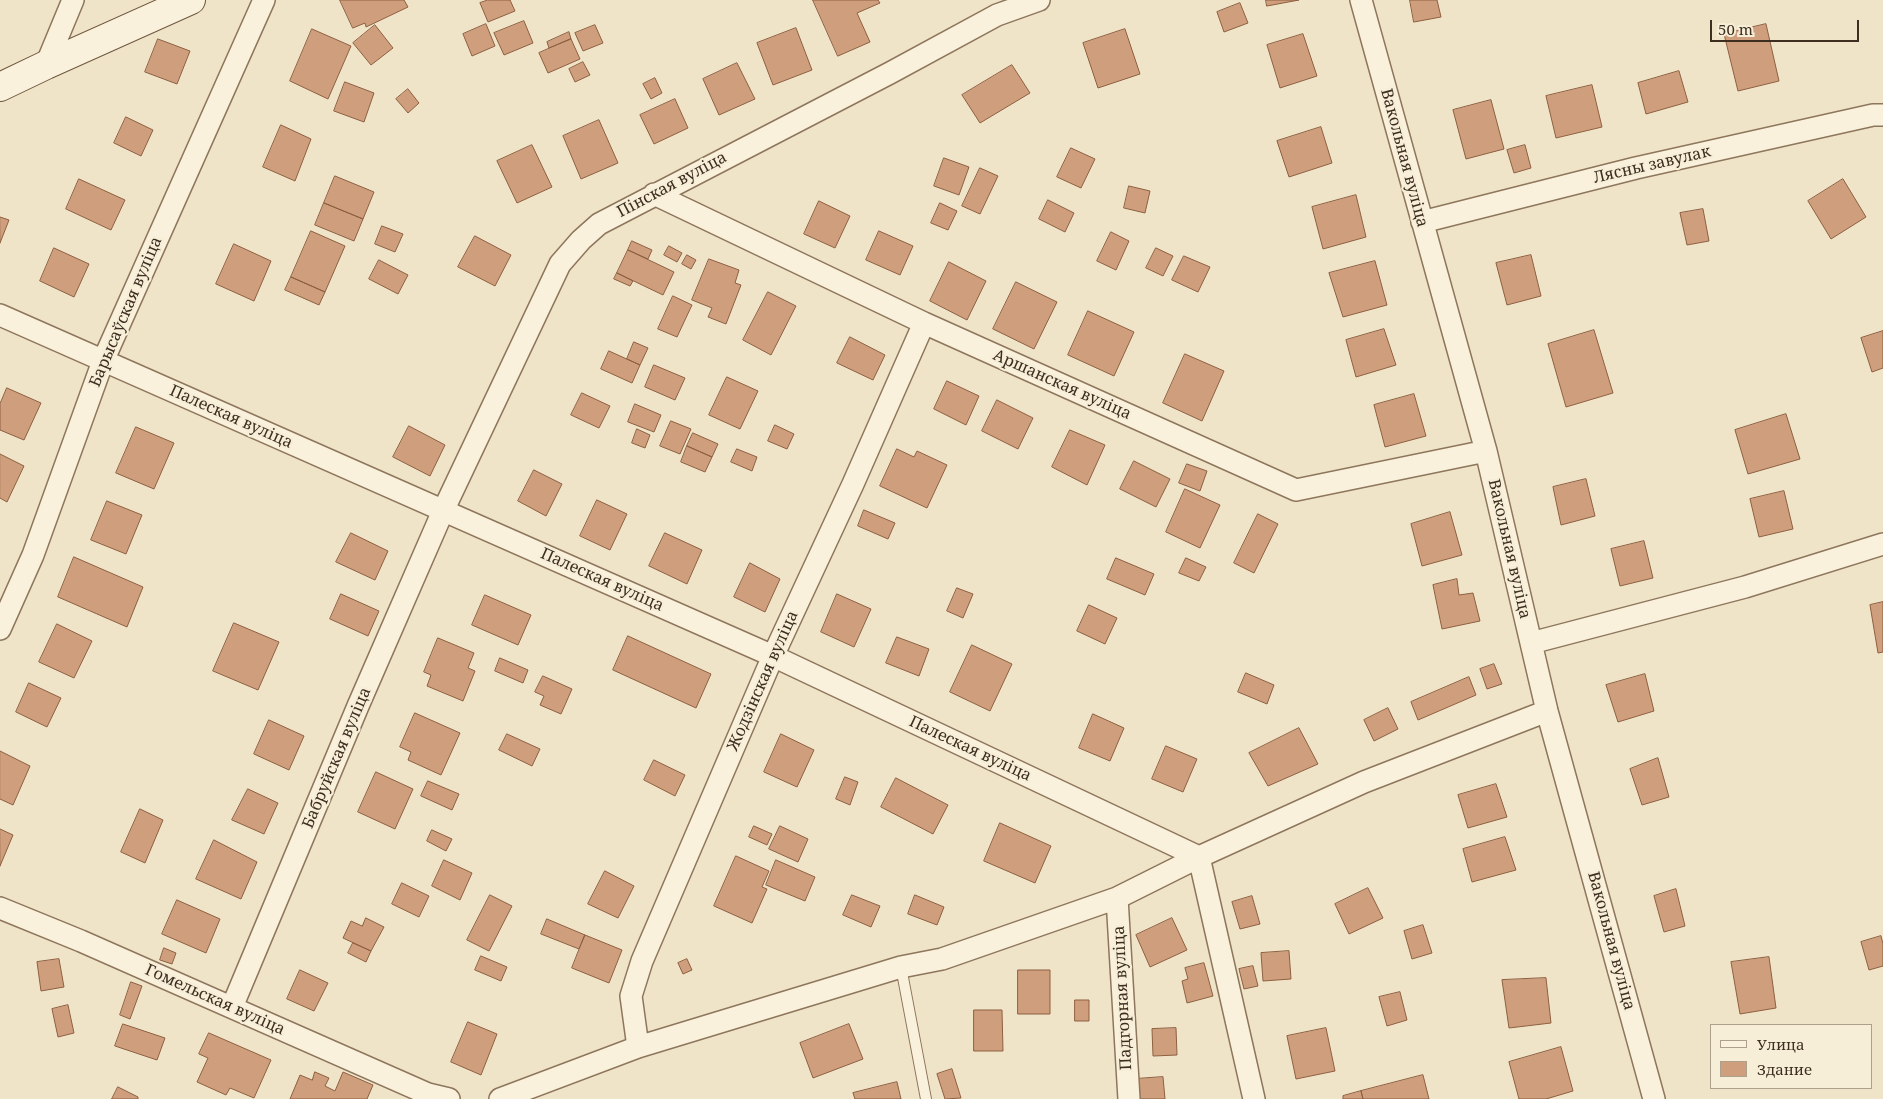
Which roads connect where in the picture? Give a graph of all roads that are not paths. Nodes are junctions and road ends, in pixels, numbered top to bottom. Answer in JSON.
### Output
{"nodes":[{"id":1,"x":73,"y":0,"type":"edge"},
{"id":2,"x":191,"y":0,"type":"edge"},
{"id":3,"x":264,"y":0,"type":"edge"},
{"id":4,"x":1039,"y":0,"type":"edge"},
{"id":5,"x":1361,"y":0,"type":"edge"},
{"id":6,"x":46,"y":65,"type":"junction"},
{"id":7,"x":0,"y":88,"type":"edge"},
{"id":8,"x":1883,"y":114,"type":"edge"},
{"id":9,"x":654,"y":194,"type":"junction"},
{"id":10,"x":1422,"y":222,"type":"junction"},
{"id":11,"x":0,"y":315,"type":"edge"},
{"id":12,"x":924,"y":323,"type":"junction"},
{"id":13,"x":103,"y":361,"type":"junction"},
{"id":14,"x":1486,"y":451,"type":"junction"},
{"id":15,"x":443,"y":510,"type":"junction"},
{"id":16,"x":1883,"y":544,"type":"edge"},
{"id":17,"x":0,"y":629,"type":"edge"},
{"id":18,"x":1531,"y":643,"type":"junction"},
{"id":19,"x":773,"y":656,"type":"junction"},
{"id":20,"x":1547,"y":712,"type":"junction"},
{"id":21,"x":1199,"y":857,"type":"junction"},
{"id":22,"x":1117,"y":898,"type":"junction"},
{"id":23,"x":0,"y":908,"type":"edge"},
{"id":24,"x":901,"y":967,"type":"junction"},
{"id":25,"x":232,"y":1007,"type":"junction"},
{"id":26,"x":638,"y":1047,"type":"junction"},
{"id":27,"x":427,"y":1096,"type":"edge"},
{"id":28,"x":449,"y":1099,"type":"edge"},
{"id":29,"x":500,"y":1099,"type":"edge"},
{"id":30,"x":926,"y":1099,"type":"edge"},
{"id":31,"x":1129,"y":1099,"type":"edge"},
{"id":32,"x":1254,"y":1099,"type":"edge"},
{"id":33,"x":1654,"y":1099,"type":"edge"}],
"edges":[{"from":1,"to":6,"type":"street"},
{"from":2,"to":6,"type":"main road"},
{"from":3,"to":13,"type":"street","name":"Барысаўская вуліца"},
{"from":4,"to":9,"type":"street","name":"Пінская вуліца"},
{"from":5,"to":10,"type":"street","name":"Вакольная вуліца"},
{"from":6,"to":7,"type":"main road"},
{"from":8,"to":10,"type":"street","name":"Лясны завулак"},
{"from":9,"to":12,"type":"street","name":"Аршанская вуліца"},
{"from":9,"to":15,"type":"street","name":"Пінская вуліца"},
{"from":10,"to":14,"type":"street","name":"Вакольная вуліца"},
{"from":11,"to":13,"type":"street","name":"Палеская вуліца"},
{"from":12,"to":14,"type":"street","name":"Аршанская вуліца"},
{"from":12,"to":19,"type":"street","name":"Жодзінская вуліца"},
{"from":13,"to":15,"type":"street","name":"Палеская вуліца"},
{"from":13,"to":17,"type":"street","name":"Барысаўская вуліца"},
{"from":14,"to":18,"type":"street","name":"Вакольная вуліца"},
{"from":15,"to":19,"type":"street","name":"Палеская вуліца"},
{"from":15,"to":25,"type":"street","name":"Бабруйская вуліца"},
{"from":16,"to":18,"type":"street"},
{"from":18,"to":20,"type":"street","name":"Вакольная вуліца"},
{"from":19,"to":21,"type":"street","name":"Палеская вуліца"},
{"from":19,"to":26,"type":"street","name":"Жодзінская вуліца"},
{"from":20,"to":21,"type":"street"},
{"from":20,"to":33,"type":"street","name":"Вакольная вуліца"},
{"from":21,"to":22,"type":"street"},
{"from":21,"to":32,"type":"street"},
{"from":22,"to":24,"type":"street"},
{"from":22,"to":31,"type":"street","name":"Падгорная вуліца"},
{"from":23,"to":25,"type":"street","name":"Гомельская вуліца"},
{"from":24,"to":26,"type":"street"},
{"from":24,"to":30,"type":"lane"},
{"from":25,"to":27,"type":"street","name":"Гомельская вуліца"},
{"from":26,"to":29,"type":"street"},
{"from":27,"to":28,"type":"street","name":"Гомельская вуліца"}]}
